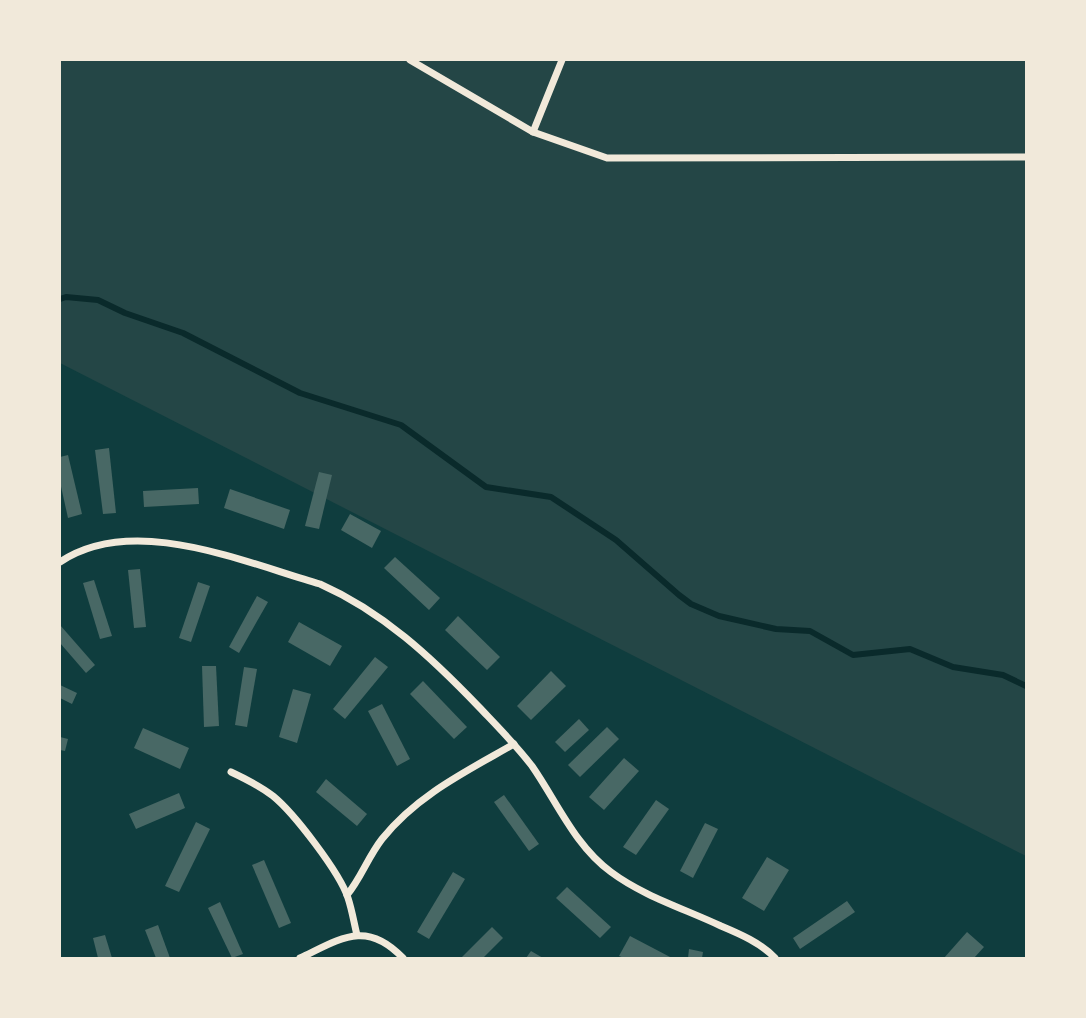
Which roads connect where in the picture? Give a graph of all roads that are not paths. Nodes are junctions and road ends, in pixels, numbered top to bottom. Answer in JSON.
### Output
{"nodes":[{"id":1,"x":410,"y":60,"type":"edge"},
{"id":2,"x":562,"y":60,"type":"edge"},
{"id":3,"x":533,"y":131,"type":"junction"},
{"id":4,"x":1027,"y":157,"type":"edge"},
{"id":5,"x":60,"y":562,"type":"edge"},
{"id":6,"x":514,"y":744,"type":"junction"},
{"id":7,"x":231,"y":772,"type":"dead end"},
{"id":8,"x":347,"y":895,"type":"junction"},
{"id":9,"x":357,"y":935,"type":"junction"},
{"id":10,"x":300,"y":958,"type":"edge"},
{"id":11,"x":402,"y":958,"type":"edge"},
{"id":12,"x":775,"y":958,"type":"edge"}],
"edges":[{"from":1,"to":3,"type":"street"},
{"from":2,"to":3,"type":"street"},
{"from":3,"to":4,"type":"street"},
{"from":5,"to":6,"type":"street"},
{"from":6,"to":8,"type":"street"},
{"from":6,"to":12,"type":"street"},
{"from":7,"to":8,"type":"street"},
{"from":8,"to":9,"type":"street"},
{"from":9,"to":10,"type":"street"},
{"from":9,"to":11,"type":"street"}]}
